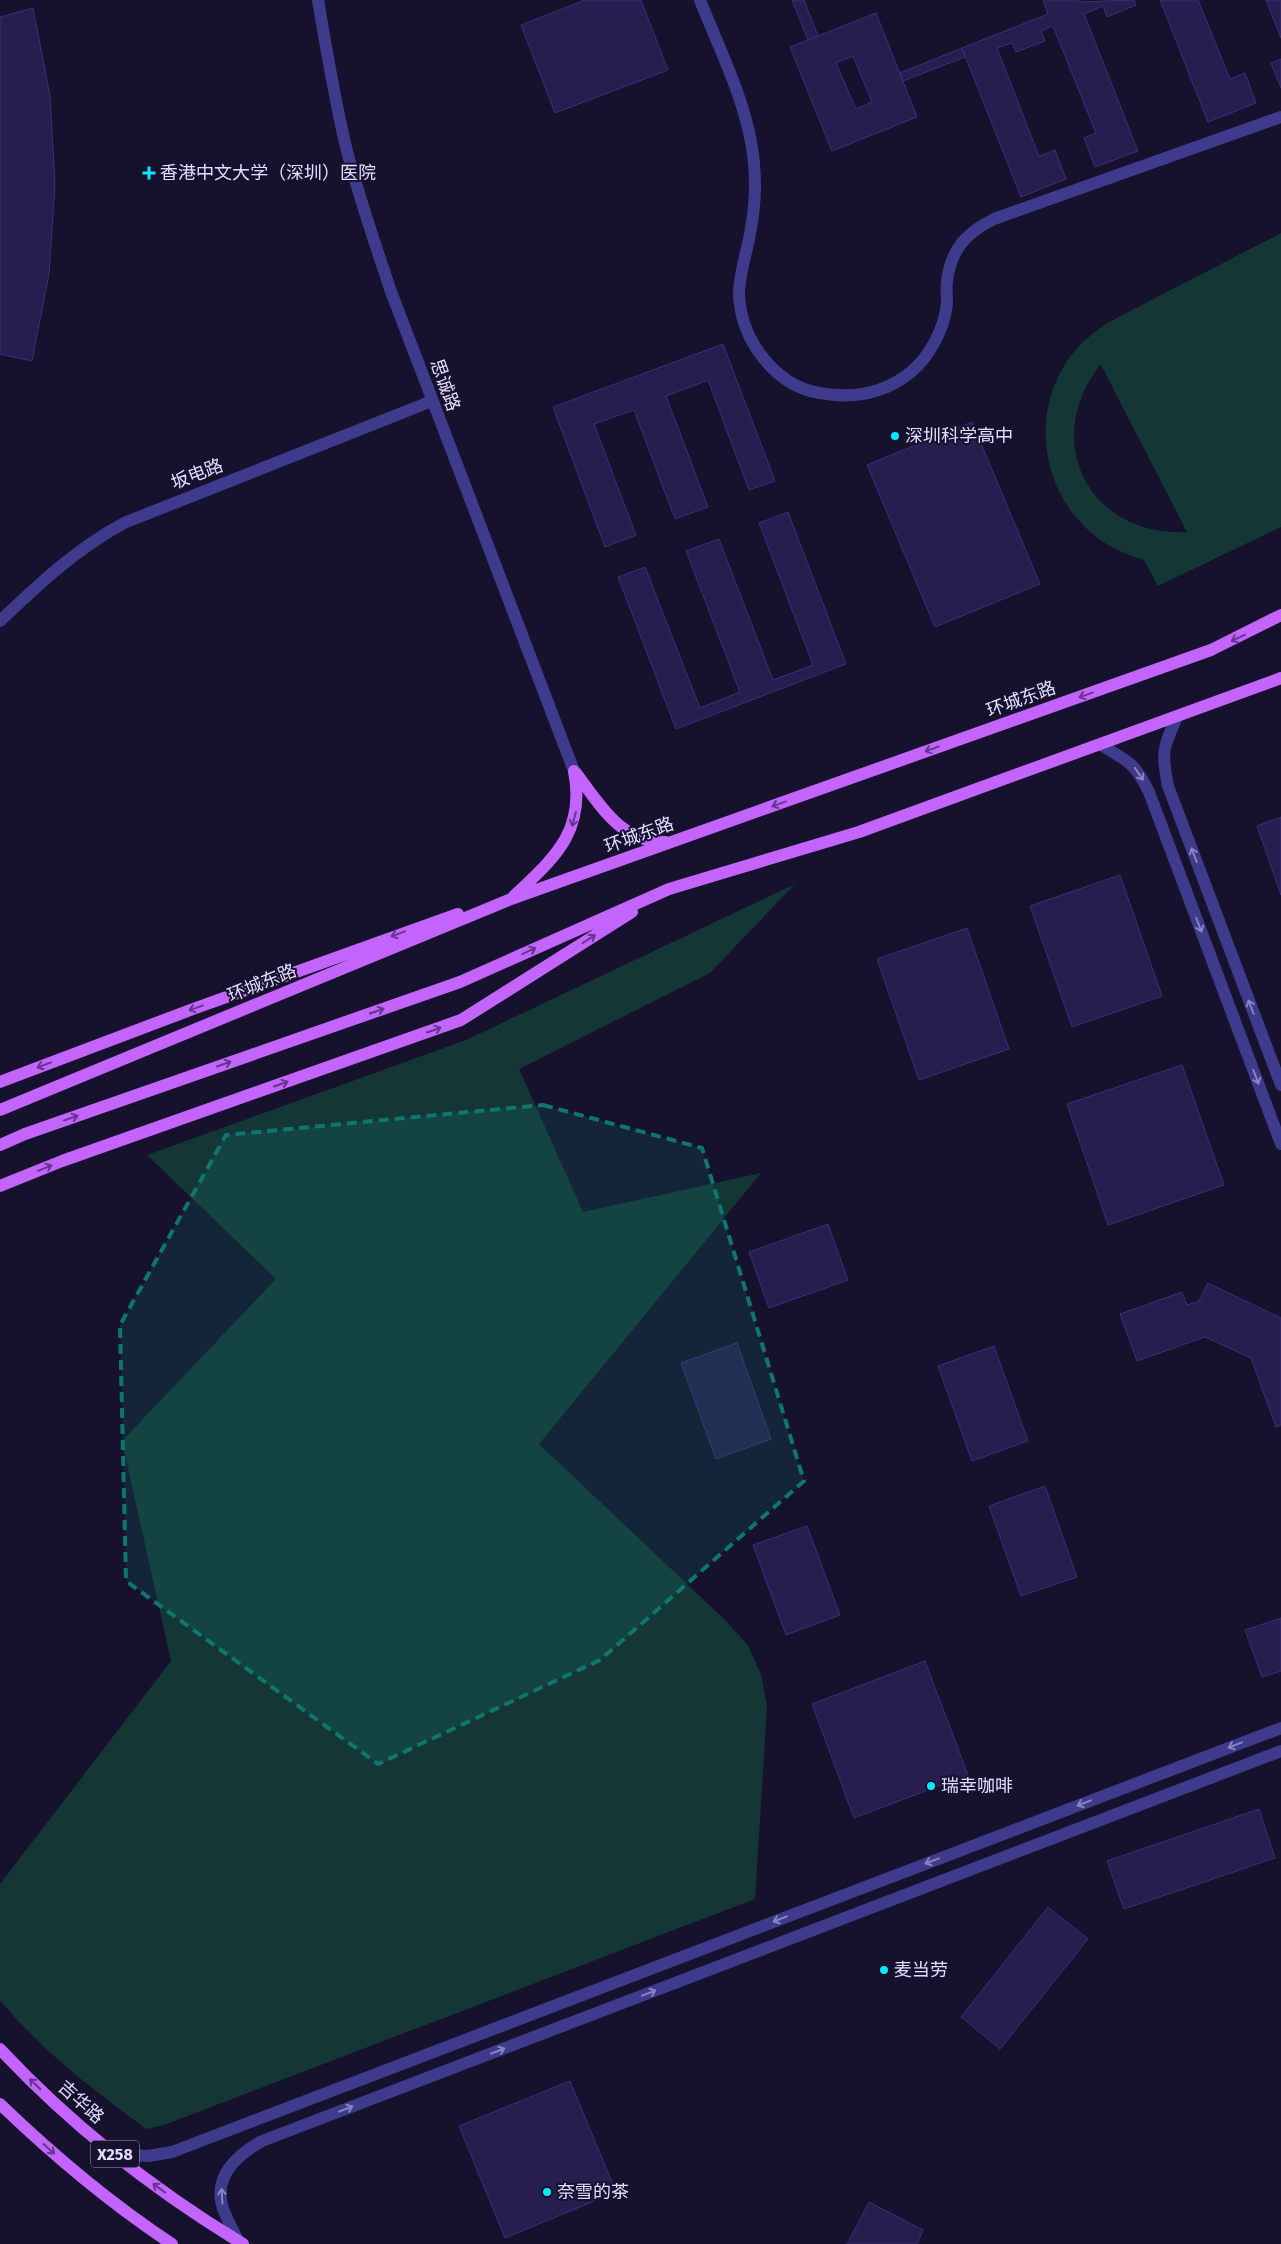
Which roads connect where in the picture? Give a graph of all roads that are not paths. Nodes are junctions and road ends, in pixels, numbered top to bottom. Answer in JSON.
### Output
{"nodes":[{"id":1,"x":318,"y":0,"type":"edge"},
{"id":2,"x":700,"y":0,"type":"edge"},
{"id":3,"x":1281,"y":117,"type":"edge"},
{"id":4,"x":432,"y":401,"type":"junction"},
{"id":5,"x":1281,"y":616,"type":"edge"},
{"id":6,"x":0,"y":621,"type":"edge"},
{"id":7,"x":1281,"y":678,"type":"edge"},
{"id":8,"x":1177,"y":717,"type":"junction"},
{"id":9,"x":1101,"y":745,"type":"junction"},
{"id":10,"x":574,"y":771,"type":"junction"},
{"id":11,"x":672,"y":842,"type":"junction"},
{"id":12,"x":669,"y":888,"type":"junction"},
{"id":13,"x":511,"y":899,"type":"junction"},
{"id":14,"x":0,"y":1082,"type":"edge"},
{"id":15,"x":1281,"y":1085,"type":"edge"},
{"id":16,"x":0,"y":1110,"type":"edge"},
{"id":17,"x":1281,"y":1144,"type":"edge"},
{"id":18,"x":0,"y":1145,"type":"edge"},
{"id":19,"x":0,"y":1186,"type":"edge"},
{"id":20,"x":1281,"y":1728,"type":"edge"},
{"id":21,"x":1281,"y":1751,"type":"edge"},
{"id":22,"x":0,"y":2049,"type":"edge"},
{"id":23,"x":0,"y":2104,"type":"edge"},
{"id":24,"x":115,"y":2154,"type":"junction"},
{"id":25,"x":241,"y":2242,"type":"edge"},
{"id":26,"x":172,"y":2244,"type":"edge"}],
"edges":[{"from":1,"to":4,"type":"street","name":"思诚路"},
{"from":2,"to":3,"type":"street"},
{"from":4,"to":6,"type":"street","name":"坂电路"},
{"from":4,"to":10,"type":"street","name":"思诚路"},
{"from":5,"to":11,"type":"main road","name":"环城东路","one_way":true},
{"from":7,"to":8,"type":"main road"},
{"from":8,"to":9,"type":"main road"},
{"from":15,"to":8,"type":"street","one_way":true},
{"from":9,"to":12,"type":"main road"},
{"from":9,"to":17,"type":"street","one_way":true},
{"from":10,"to":11,"type":"main road"},
{"from":10,"to":13,"type":"main road","one_way":true},
{"from":11,"to":13,"type":"main road","name":"环城东路"},
{"from":18,"to":12,"type":"main road","one_way":true},
{"from":19,"to":12,"type":"main road","one_way":true},
{"from":13,"to":14,"type":"main road","one_way":true},
{"from":13,"to":16,"type":"main road","name":"环城东路"},
{"from":20,"to":24,"type":"street","one_way":true},
{"from":25,"to":21,"type":"street","one_way":true},
{"from":24,"to":22,"type":"main road","name":"吉华路","number":"X258","one_way":true},
{"from":23,"to":26,"type":"main road","number":"X258","one_way":true},
{"from":25,"to":24,"type":"main road","name":"吉华路","number":"X258","one_way":true}]}
